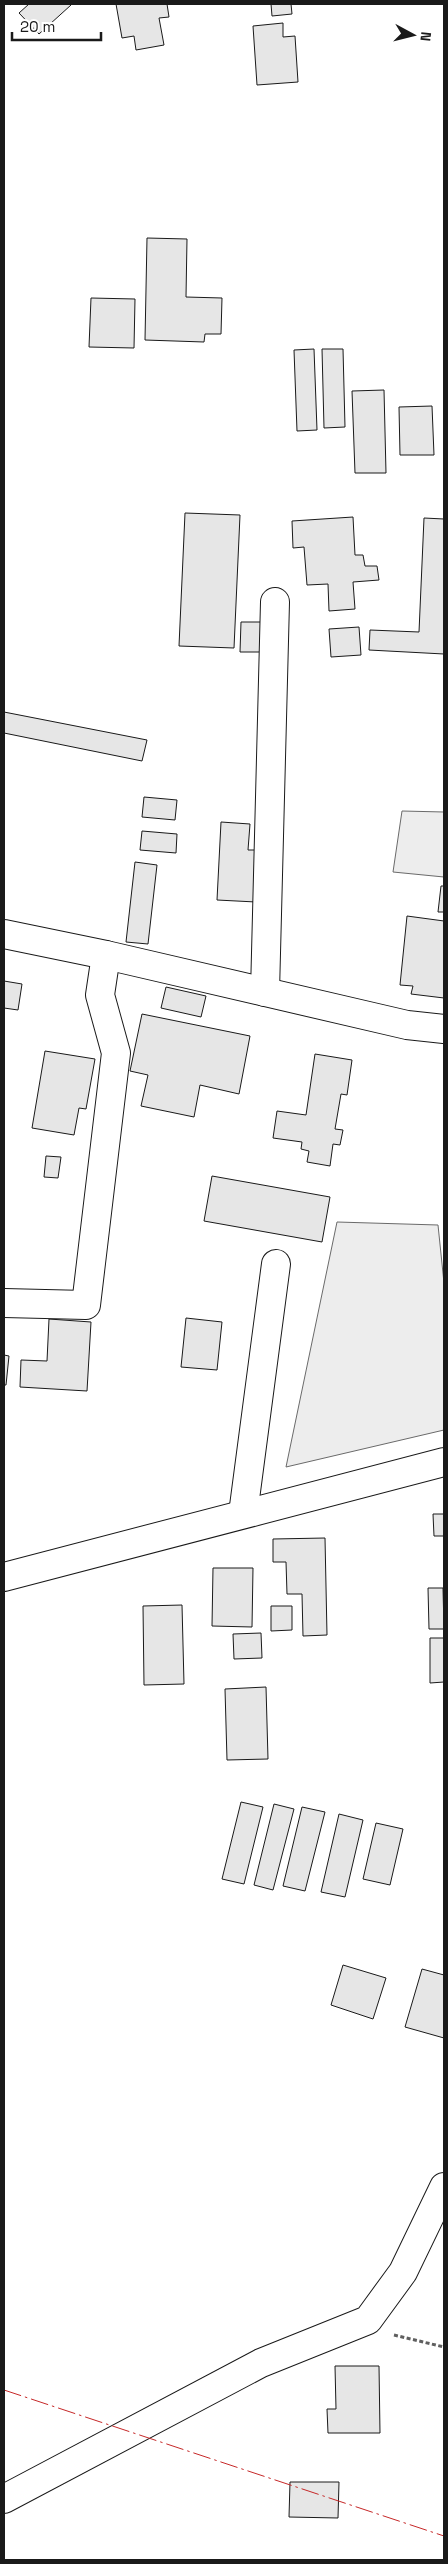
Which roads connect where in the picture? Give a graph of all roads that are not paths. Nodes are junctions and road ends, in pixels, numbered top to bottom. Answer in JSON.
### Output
{"nodes":[{"id":1,"x":275,"y":602,"type":"dead end"},
{"id":2,"x":4,"y":934,"type":"edge"},
{"id":3,"x":106,"y":955,"type":"junction"},
{"id":4,"x":265,"y":992,"type":"junction"},
{"id":5,"x":444,"y":1030,"type":"edge"},
{"id":6,"x":276,"y":1264,"type":"dead end"},
{"id":7,"x":4,"y":1303,"type":"edge"},
{"id":8,"x":444,"y":1462,"type":"edge"},
{"id":9,"x":243,"y":1514,"type":"junction"},
{"id":10,"x":4,"y":1577,"type":"edge"},
{"id":11,"x":444,"y":2187,"type":"edge"},
{"id":12,"x":4,"y":2499,"type":"edge"}],
"edges":[{"from":1,"to":4,"type":"street"},
{"from":2,"to":3,"type":"street"},
{"from":3,"to":4,"type":"street"},
{"from":3,"to":7,"type":"street"},
{"from":4,"to":5,"type":"street"},
{"from":6,"to":9,"type":"street"},
{"from":8,"to":9,"type":"street"},
{"from":9,"to":10,"type":"street"},
{"from":11,"to":12,"type":"street"}]}
